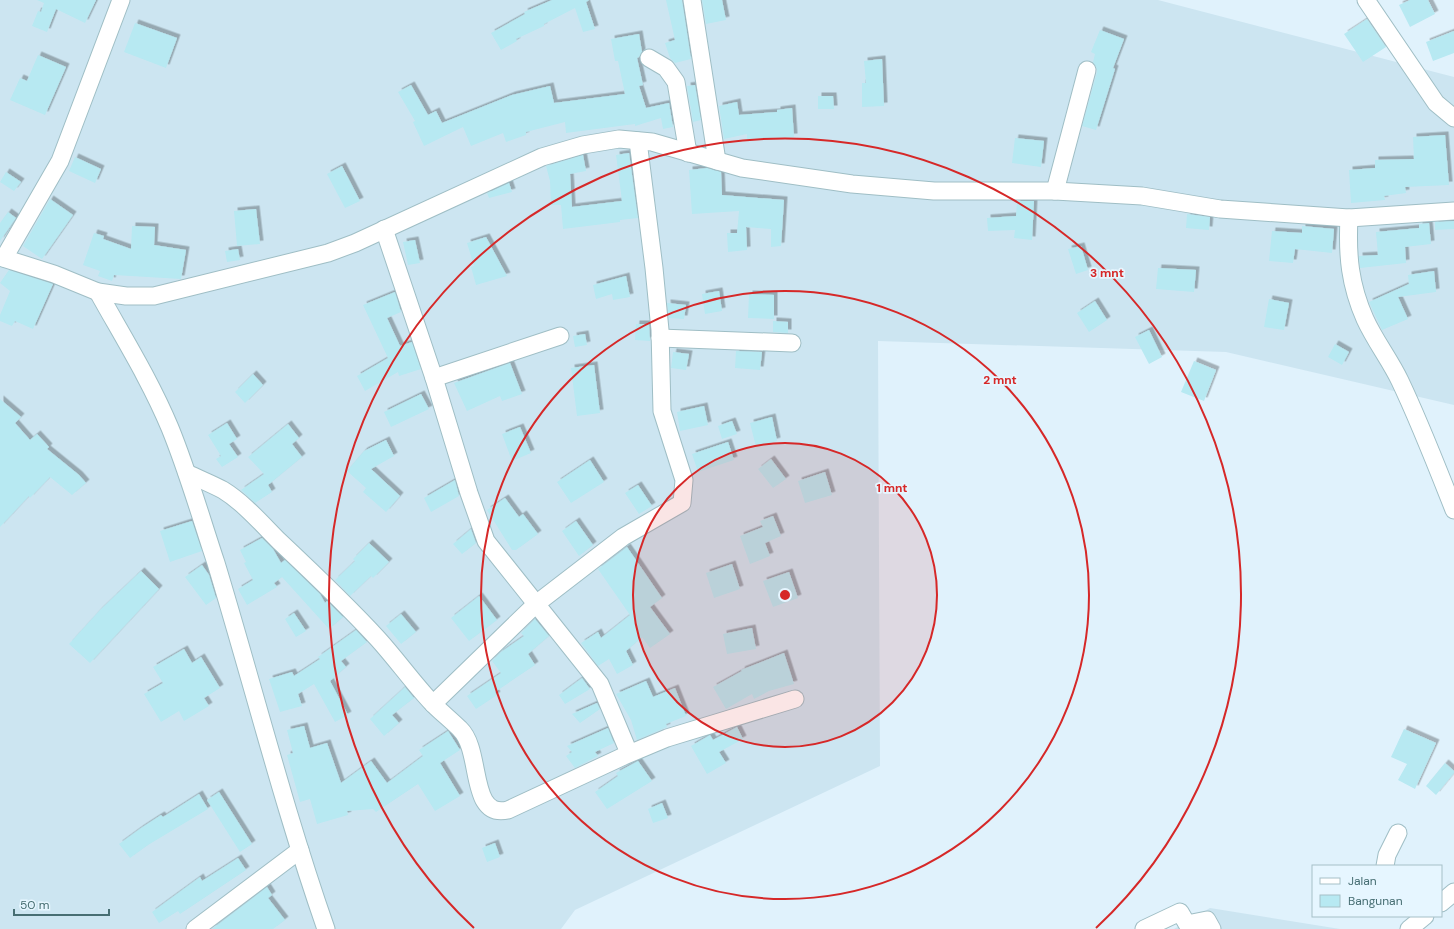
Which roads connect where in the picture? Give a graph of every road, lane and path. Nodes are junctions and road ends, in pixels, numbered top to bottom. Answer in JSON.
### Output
{"nodes":[{"id":1,"x":121,"y":0,"type":"edge"},
{"id":2,"x":692,"y":0,"type":"edge"},
{"id":3,"x":1366,"y":0,"type":"edge"},
{"id":4,"x":649,"y":58,"type":"dead end"},
{"id":5,"x":1087,"y":70,"type":"dead end"},
{"id":6,"x":1454,"y":118,"type":"edge"},
{"id":7,"x":638,"y":141,"type":"junction"},
{"id":8,"x":688,"y":153,"type":"junction"},
{"id":9,"x":717,"y":161,"type":"junction"},
{"id":10,"x":1055,"y":191,"type":"junction"},
{"id":11,"x":1454,"y":211,"type":"edge"},
{"id":12,"x":1348,"y":218,"type":"junction"},
{"id":13,"x":384,"y":229,"type":"junction"},
{"id":14,"x":2,"y":258,"type":"edge"},
{"id":15,"x":98,"y":292,"type":"junction"},
{"id":16,"x":560,"y":336,"type":"dead end"},
{"id":17,"x":660,"y":338,"type":"junction"},
{"id":18,"x":792,"y":343,"type":"dead end"},
{"id":19,"x":434,"y":378,"type":"junction"},
{"id":20,"x":188,"y":473,"type":"junction"},
{"id":21,"x":1449,"y":482,"type":"edge"},
{"id":22,"x":1454,"y":510,"type":"edge"},
{"id":23,"x":536,"y":604,"type":"junction"},
{"id":24,"x":795,"y":699,"type":"dead end"},
{"id":25,"x":433,"y":704,"type":"junction"},
{"id":26,"x":629,"y":753,"type":"junction"},
{"id":27,"x":1398,"y":833,"type":"dead end"},
{"id":28,"x":300,"y":850,"type":"junction"},
{"id":29,"x":1385,"y":865,"type":"edge"},
{"id":30,"x":1454,"y":892,"type":"edge"},
{"id":31,"x":1442,"y":902,"type":"edge"},
{"id":32,"x":1423,"y":917,"type":"edge"},
{"id":33,"x":1409,"y":924,"type":"edge"},
{"id":34,"x":195,"y":929,"type":"edge"},
{"id":35,"x":326,"y":929,"type":"edge"},
{"id":36,"x":1144,"y":929,"type":"edge"},
{"id":37,"x":1212,"y":929,"type":"edge"}],
"edges":[{"from":1,"to":14,"type":"street"},
{"from":2,"to":9,"type":"street"},
{"from":3,"to":6,"type":"street"},
{"from":4,"to":8,"type":"street"},
{"from":5,"to":10,"type":"street"},
{"from":7,"to":8,"type":"street"},
{"from":7,"to":13,"type":"street"},
{"from":7,"to":17,"type":"street"},
{"from":8,"to":9,"type":"street"},
{"from":9,"to":10,"type":"street"},
{"from":10,"to":12,"type":"street"},
{"from":11,"to":12,"type":"street"},
{"from":12,"to":21,"type":"street"},
{"from":13,"to":15,"type":"street"},
{"from":13,"to":19,"type":"street"},
{"from":14,"to":15,"type":"street"},
{"from":15,"to":20,"type":"street"},
{"from":16,"to":19,"type":"street"},
{"from":17,"to":18,"type":"street"},
{"from":17,"to":23,"type":"street"},
{"from":19,"to":23,"type":"street"},
{"from":20,"to":25,"type":"street"},
{"from":20,"to":28,"type":"street"},
{"from":21,"to":22,"type":"street"},
{"from":23,"to":25,"type":"street"},
{"from":23,"to":26,"type":"street"},
{"from":24,"to":26,"type":"street"},
{"from":25,"to":26,"type":"street"},
{"from":27,"to":29,"type":"street"},
{"from":28,"to":34,"type":"street"},
{"from":28,"to":35,"type":"street"},
{"from":30,"to":31,"type":"street"},
{"from":32,"to":33,"type":"street"},
{"from":36,"to":37,"type":"street"}]}
